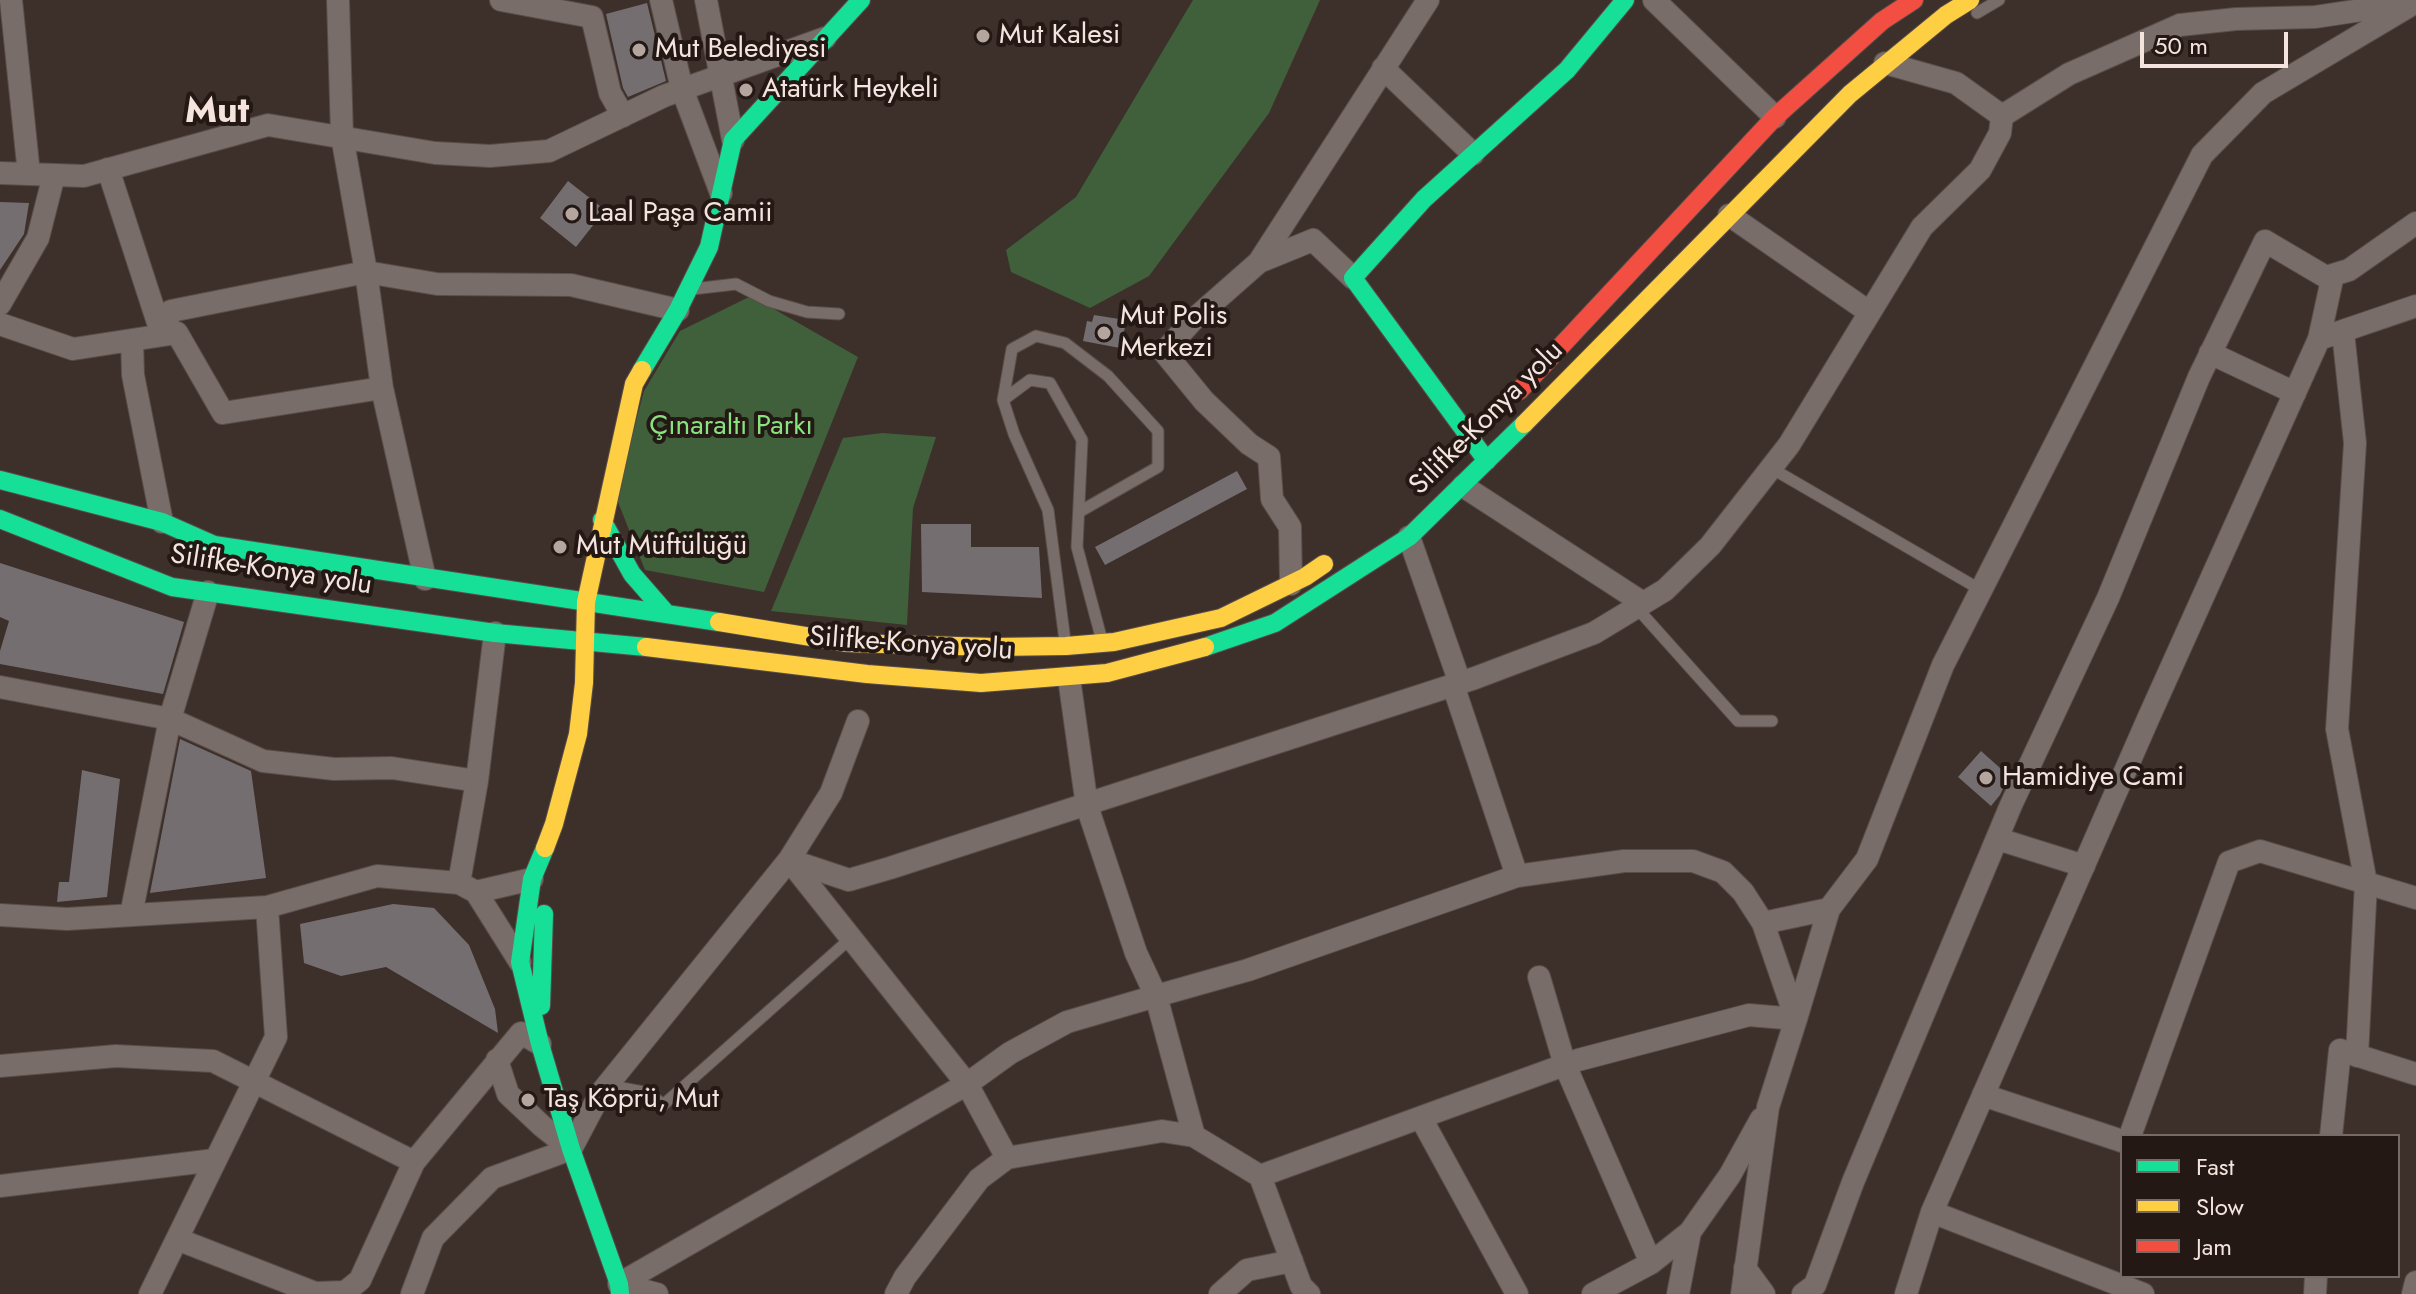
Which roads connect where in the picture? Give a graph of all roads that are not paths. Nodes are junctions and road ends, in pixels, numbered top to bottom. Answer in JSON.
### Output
{"nodes":[{"id":1,"x":11,"y":0,"type":"edge"},
{"id":2,"x":338,"y":0,"type":"edge"},
{"id":3,"x":501,"y":0,"type":"edge"},
{"id":4,"x":661,"y":0,"type":"edge"},
{"id":5,"x":706,"y":0,"type":"edge"},
{"id":6,"x":861,"y":0,"type":"edge"},
{"id":7,"x":1428,"y":0,"type":"edge"},
{"id":8,"x":1625,"y":0,"type":"edge"},
{"id":9,"x":1654,"y":0,"type":"edge"},
{"id":10,"x":1914,"y":0,"type":"edge"},
{"id":11,"x":1970,"y":0,"type":"edge"},
{"id":12,"x":1999,"y":0,"type":"edge"},
{"id":13,"x":2415,"y":2,"type":"edge"},
{"id":14,"x":1882,"y":10,"type":"edge"},
{"id":15,"x":1946,"y":15,"type":"junction"},
{"id":16,"x":830,"y":36,"type":"junction"},
{"id":17,"x":1885,"y":63,"type":"junction"},
{"id":18,"x":1383,"y":68,"type":"junction"},
{"id":19,"x":720,"y":74,"type":"junction"},
{"id":20,"x":682,"y":89,"type":"junction"},
{"id":21,"x":623,"y":116,"type":"junction"},
{"id":22,"x":2002,"y":116,"type":"junction"},
{"id":23,"x":1775,"y":117,"type":"junction"},
{"id":24,"x":342,"y":136,"type":"junction"},
{"id":25,"x":733,"y":140,"type":"junction"},
{"id":26,"x":1473,"y":154,"type":"junction"},
{"id":27,"x":108,"y":169,"type":"junction"},
{"id":28,"x":0,"y":173,"type":"edge"},
{"id":29,"x":29,"y":174,"type":"junction"},
{"id":30,"x":54,"y":175,"type":"junction"},
{"id":31,"x":721,"y":194,"type":"junction"},
{"id":32,"x":1729,"y":215,"type":"junction"},
{"id":33,"x":2416,"y":223,"type":"edge"},
{"id":34,"x":1259,"y":262,"type":"junction"},
{"id":35,"x":366,"y":272,"type":"junction"},
{"id":36,"x":2333,"y":275,"type":"junction"},
{"id":37,"x":1353,"y":278,"type":"junction"},
{"id":38,"x":688,"y":289,"type":"junction"},
{"id":39,"x":0,"y":304,"type":"edge"},
{"id":40,"x":2416,"y":306,"type":"edge"},
{"id":41,"x":678,"y":310,"type":"junction"},
{"id":42,"x":1869,"y":312,"type":"junction"},
{"id":43,"x":839,"y":314,"type":"dead end"},
{"id":44,"x":0,"y":324,"type":"edge"},
{"id":45,"x":2343,"y":332,"type":"junction"},
{"id":46,"x":162,"y":335,"type":"junction"},
{"id":47,"x":2319,"y":339,"type":"junction"},
{"id":48,"x":132,"y":340,"type":"junction"},
{"id":49,"x":2210,"y":353,"type":"junction"},
{"id":50,"x":382,"y":388,"type":"junction"},
{"id":51,"x":2295,"y":393,"type":"junction"},
{"id":52,"x":1003,"y":400,"type":"junction"},
{"id":53,"x":1506,"y":406,"type":"dead end"},
{"id":54,"x":1487,"y":461,"type":"junction"},
{"id":55,"x":1771,"y":468,"type":"junction"},
{"id":56,"x":0,"y":480,"type":"edge"},
{"id":57,"x":1463,"y":486,"type":"junction"},
{"id":58,"x":1079,"y":512,"type":"junction"},
{"id":59,"x":0,"y":519,"type":"edge"},
{"id":60,"x":602,"y":520,"type":"junction"},
{"id":61,"x":162,"y":522,"type":"junction"},
{"id":62,"x":1409,"y":537,"type":"junction"},
{"id":63,"x":1341,"y":552,"type":"dead end"},
{"id":64,"x":425,"y":579,"type":"junction"},
{"id":65,"x":1291,"y":584,"type":"junction"},
{"id":66,"x":1981,"y":590,"type":"junction"},
{"id":67,"x":208,"y":592,"type":"junction"},
{"id":68,"x":586,"y":602,"type":"junction"},
{"id":69,"x":1639,"y":605,"type":"junction"},
{"id":70,"x":666,"y":613,"type":"junction"},
{"id":71,"x":495,"y":633,"type":"junction"},
{"id":72,"x":586,"y":640,"type":"junction"},
{"id":73,"x":1102,"y":642,"type":"junction"},
{"id":74,"x":1066,"y":646,"type":"junction"},
{"id":75,"x":1107,"y":673,"type":"junction"},
{"id":76,"x":1069,"y":678,"type":"junction"},
{"id":77,"x":1457,"y":684,"type":"junction"},
{"id":78,"x":0,"y":687,"type":"edge"},
{"id":79,"x":170,"y":719,"type":"junction"},
{"id":80,"x":858,"y":721,"type":"dead end"},
{"id":81,"x":1772,"y":721,"type":"dead end"},
{"id":82,"x":477,"y":781,"type":"junction"},
{"id":83,"x":1087,"y":806,"type":"junction"},
{"id":84,"x":554,"y":824,"type":"junction"},
{"id":85,"x":1998,"y":839,"type":"junction"},
{"id":86,"x":789,"y":860,"type":"junction"},
{"id":87,"x":2084,"y":866,"type":"junction"},
{"id":88,"x":1517,"y":876,"type":"junction"},
{"id":89,"x":532,"y":879,"type":"junction"},
{"id":90,"x":2366,"y":883,"type":"junction"},
{"id":91,"x":468,"y":888,"type":"junction"},
{"id":92,"x":2416,"y":898,"type":"edge"},
{"id":93,"x":267,"y":907,"type":"junction"},
{"id":94,"x":1829,"y":909,"type":"junction"},
{"id":95,"x":0,"y":915,"type":"edge"},
{"id":96,"x":131,"y":915,"type":"junction"},
{"id":97,"x":1763,"y":923,"type":"junction"},
{"id":98,"x":851,"y":938,"type":"junction"},
{"id":99,"x":520,"y":962,"type":"junction"},
{"id":100,"x":1539,"y":977,"type":"dead end"},
{"id":101,"x":1156,"y":996,"type":"junction"},
{"id":102,"x":1796,"y":1019,"type":"junction"},
{"id":103,"x":540,"y":1044,"type":"junction"},
{"id":104,"x":2357,"y":1056,"type":"junction"},
{"id":105,"x":497,"y":1060,"type":"junction"},
{"id":106,"x":1565,"y":1065,"type":"junction"},
{"id":107,"x":0,"y":1066,"type":"edge"},
{"id":108,"x":2416,"y":1074,"type":"edge"},
{"id":109,"x":254,"y":1081,"type":"junction"},
{"id":110,"x":967,"y":1084,"type":"junction"},
{"id":111,"x":1983,"y":1095,"type":"junction"},
{"id":112,"x":596,"y":1102,"type":"junction"},
{"id":113,"x":1768,"y":1107,"type":"junction"},
{"id":114,"x":1421,"y":1118,"type":"junction"},
{"id":115,"x":551,"y":1121,"type":"junction"},
{"id":116,"x":2131,"y":1134,"type":"edge"},
{"id":117,"x":2331,"y":1134,"type":"edge"},
{"id":118,"x":1194,"y":1136,"type":"junction"},
{"id":119,"x":2120,"y":1140,"type":"edge"},
{"id":120,"x":571,"y":1149,"type":"junction"},
{"id":121,"x":1007,"y":1158,"type":"junction"},
{"id":122,"x":215,"y":1160,"type":"junction"},
{"id":123,"x":414,"y":1162,"type":"junction"},
{"id":124,"x":1260,"y":1176,"type":"junction"},
{"id":125,"x":0,"y":1186,"type":"edge"},
{"id":126,"x":1932,"y":1212,"type":"junction"},
{"id":127,"x":1690,"y":1232,"type":"junction"},
{"id":128,"x":177,"y":1239,"type":"junction"},
{"id":129,"x":1292,"y":1261,"type":"junction"},
{"id":130,"x":1651,"y":1263,"type":"junction"},
{"id":131,"x":1745,"y":1268,"type":"junction"},
{"id":132,"x":2416,"y":1282,"type":"edge"},
{"id":133,"x":620,"y":1289,"type":"edge"},
{"id":134,"x":150,"y":1294,"type":"edge"},
{"id":135,"x":412,"y":1294,"type":"edge"},
{"id":136,"x":657,"y":1294,"type":"edge"},
{"id":137,"x":896,"y":1294,"type":"edge"},
{"id":138,"x":1220,"y":1294,"type":"edge"},
{"id":139,"x":1309,"y":1294,"type":"edge"},
{"id":140,"x":1517,"y":1294,"type":"edge"},
{"id":141,"x":1593,"y":1294,"type":"edge"},
{"id":142,"x":1678,"y":1294,"type":"edge"},
{"id":143,"x":1742,"y":1294,"type":"edge"},
{"id":144,"x":1764,"y":1294,"type":"edge"},
{"id":145,"x":1803,"y":1294,"type":"edge"},
{"id":146,"x":1906,"y":1294,"type":"edge"},
{"id":147,"x":2143,"y":1294,"type":"edge"},
{"id":148,"x":2413,"y":1294,"type":"edge"}],
"edges":[{"from":1,"to":29,"type":"street"},
{"from":2,"to":24,"type":"street"},
{"from":3,"to":21,"type":"street"},
{"from":4,"to":20,"type":"street"},
{"from":5,"to":19,"type":"street"},
{"from":6,"to":16,"type":"main road"},
{"from":7,"to":18,"type":"street"},
{"from":8,"to":26,"type":"main road"},
{"from":9,"to":23,"type":"street"},
{"from":10,"to":14,"type":"main road","name":"Silifke-Konya yolu"},
{"from":11,"to":15,"type":"main road","name":"Silifke-Konya yolu"},
{"from":12,"to":15,"type":"lane"},
{"from":13,"to":22,"type":"street"},
{"from":13,"to":66,"type":"street"},
{"from":14,"to":23,"type":"main road","name":"Silifke-Konya yolu"},
{"from":15,"to":17,"type":"main road","name":"Silifke-Konya yolu"},
{"from":16,"to":19,"type":"street"},
{"from":16,"to":25,"type":"main road"},
{"from":17,"to":22,"type":"street"},
{"from":17,"to":32,"type":"main road","name":"Silifke-Konya yolu"},
{"from":18,"to":26,"type":"street"},
{"from":18,"to":34,"type":"street"},
{"from":19,"to":20,"type":"street"},
{"from":19,"to":25,"type":"street"},
{"from":20,"to":21,"type":"street"},
{"from":20,"to":31,"type":"street"},
{"from":21,"to":24,"type":"street"},
{"from":22,"to":42,"type":"street"},
{"from":23,"to":53,"type":"main road","name":"Silifke-Konya yolu"},
{"from":24,"to":27,"type":"street"},
{"from":24,"to":35,"type":"street"},
{"from":25,"to":31,"type":"main road"},
{"from":26,"to":37,"type":"main road"},
{"from":27,"to":30,"type":"street"},
{"from":27,"to":46,"type":"street"},
{"from":28,"to":29,"type":"street"},
{"from":29,"to":30,"type":"street"},
{"from":30,"to":39,"type":"street"},
{"from":31,"to":38,"type":"main road"},
{"from":32,"to":42,"type":"street"},
{"from":32,"to":54,"type":"main road","name":"Silifke-Konya yolu"},
{"from":33,"to":36,"type":"street"},
{"from":34,"to":37,"type":"street"},
{"from":34,"to":65,"type":"street"},
{"from":35,"to":41,"type":"street"},
{"from":35,"to":46,"type":"street"},
{"from":35,"to":50,"type":"street"},
{"from":36,"to":47,"type":"street"},
{"from":36,"to":49,"type":"street"},
{"from":37,"to":54,"type":"main road"},
{"from":38,"to":41,"type":"main road"},
{"from":38,"to":43,"type":"lane"},
{"from":40,"to":45,"type":"street"},
{"from":41,"to":60,"type":"main road"},
{"from":42,"to":55,"type":"street"},
{"from":44,"to":48,"type":"street"},
{"from":45,"to":47,"type":"street"},
{"from":45,"to":90,"type":"street"},
{"from":46,"to":48,"type":"street"},
{"from":46,"to":50,"type":"street"},
{"from":47,"to":51,"type":"street"},
{"from":48,"to":61,"type":"street"},
{"from":49,"to":51,"type":"street"},
{"from":49,"to":85,"type":"street"},
{"from":50,"to":64,"type":"street"},
{"from":51,"to":87,"type":"street"},
{"from":52,"to":58,"type":"lane"},
{"from":52,"to":58,"type":"lane"},
{"from":52,"to":74,"type":"lane"},
{"from":54,"to":57,"type":"main road","name":"Silifke-Konya yolu"},
{"from":55,"to":66,"type":"lane"},
{"from":55,"to":69,"type":"street"},
{"from":56,"to":61,"type":"main road","name":"Silifke-Konya yolu"},
{"from":57,"to":62,"type":"main road","name":"Silifke-Konya yolu"},
{"from":57,"to":69,"type":"street"},
{"from":58,"to":73,"type":"lane"},
{"from":59,"to":67,"type":"main road","name":"Silifke-Konya yolu"},
{"from":60,"to":68,"type":"main road"},
{"from":60,"to":70,"type":"main road"},
{"from":61,"to":64,"type":"main road","name":"Silifke-Konya yolu"},
{"from":62,"to":75,"type":"main road","name":"Silifke-Konya yolu"},
{"from":62,"to":77,"type":"street"},
{"from":63,"to":65,"type":"main road","name":"Silifke-Konya yolu"},
{"from":64,"to":68,"type":"main road","name":"Silifke-Konya yolu"},
{"from":65,"to":73,"type":"main road","name":"Silifke-Konya yolu"},
{"from":66,"to":94,"type":"street"},
{"from":67,"to":71,"type":"main road","name":"Silifke-Konya yolu"},
{"from":67,"to":79,"type":"street"},
{"from":68,"to":70,"type":"main road","name":"Silifke-Konya yolu"},
{"from":68,"to":72,"type":"main road"},
{"from":69,"to":77,"type":"street"},
{"from":69,"to":81,"type":"lane"},
{"from":70,"to":74,"type":"main road","name":"Silifke-Konya yolu"},
{"from":71,"to":72,"type":"main road","name":"Silifke-Konya yolu"},
{"from":71,"to":82,"type":"street"},
{"from":72,"to":76,"type":"main road","name":"Silifke-Konya yolu"},
{"from":72,"to":84,"type":"main road"},
{"from":73,"to":74,"type":"main road","name":"Silifke-Konya yolu"},
{"from":73,"to":75,"type":"lane"},
{"from":74,"to":76,"type":"lane"},
{"from":75,"to":76,"type":"main road","name":"Silifke-Konya yolu"},
{"from":76,"to":83,"type":"street"},
{"from":77,"to":83,"type":"street"},
{"from":77,"to":88,"type":"street"},
{"from":78,"to":79,"type":"street"},
{"from":79,"to":82,"type":"street"},
{"from":79,"to":96,"type":"street"},
{"from":80,"to":86,"type":"street"},
{"from":82,"to":91,"type":"street"},
{"from":83,"to":86,"type":"street"},
{"from":83,"to":101,"type":"street"},
{"from":84,"to":89,"type":"main road"},
{"from":84,"to":103,"type":"main road"},
{"from":85,"to":87,"type":"street"},
{"from":85,"to":145,"type":"street"},
{"from":86,"to":98,"type":"street"},
{"from":86,"to":112,"type":"street"},
{"from":87,"to":111,"type":"street"},
{"from":88,"to":97,"type":"street"},
{"from":88,"to":101,"type":"street"},
{"from":89,"to":91,"type":"street"},
{"from":89,"to":99,"type":"main road"},
{"from":90,"to":92,"type":"street"},
{"from":90,"to":104,"type":"street"},
{"from":90,"to":116,"type":"street"},
{"from":91,"to":93,"type":"street"},
{"from":91,"to":99,"type":"street"},
{"from":93,"to":96,"type":"street"},
{"from":93,"to":109,"type":"street"},
{"from":94,"to":97,"type":"street"},
{"from":94,"to":102,"type":"street"},
{"from":95,"to":96,"type":"street"},
{"from":97,"to":102,"type":"street"},
{"from":98,"to":110,"type":"street"},
{"from":98,"to":112,"type":"lane"},
{"from":99,"to":103,"type":"main road"},
{"from":100,"to":106,"type":"street"},
{"from":101,"to":110,"type":"street"},
{"from":101,"to":118,"type":"street"},
{"from":102,"to":106,"type":"street"},
{"from":102,"to":113,"type":"street"},
{"from":103,"to":105,"type":"street"},
{"from":103,"to":115,"type":"main road"},
{"from":104,"to":108,"type":"street"},
{"from":104,"to":117,"type":"street"},
{"from":105,"to":115,"type":"street"},
{"from":105,"to":123,"type":"street"},
{"from":106,"to":114,"type":"street"},
{"from":106,"to":130,"type":"street"},
{"from":107,"to":109,"type":"street"},
{"from":109,"to":122,"type":"street"},
{"from":109,"to":123,"type":"street"},
{"from":110,"to":121,"type":"street"},
{"from":110,"to":133,"type":"street"},
{"from":111,"to":119,"type":"street"},
{"from":111,"to":126,"type":"street"},
{"from":112,"to":120,"type":"street"},
{"from":113,"to":127,"type":"street"},
{"from":113,"to":131,"type":"street"},
{"from":114,"to":124,"type":"street"},
{"from":114,"to":140,"type":"street"},
{"from":115,"to":120,"type":"street"},
{"from":118,"to":121,"type":"street"},
{"from":118,"to":124,"type":"street"},
{"from":120,"to":133,"type":"main road"},
{"from":120,"to":135,"type":"street"},
{"from":121,"to":137,"type":"street"},
{"from":122,"to":125,"type":"street"},
{"from":122,"to":128,"type":"street"},
{"from":123,"to":128,"type":"street"},
{"from":124,"to":129,"type":"street"},
{"from":126,"to":146,"type":"street"},
{"from":126,"to":147,"type":"street"},
{"from":127,"to":130,"type":"street"},
{"from":127,"to":142,"type":"street"},
{"from":128,"to":134,"type":"street"},
{"from":129,"to":138,"type":"street"},
{"from":129,"to":139,"type":"street"},
{"from":130,"to":141,"type":"street"},
{"from":131,"to":143,"type":"street"},
{"from":131,"to":144,"type":"street"},
{"from":132,"to":148,"type":"street"},
{"from":133,"to":136,"type":"street"}]}
